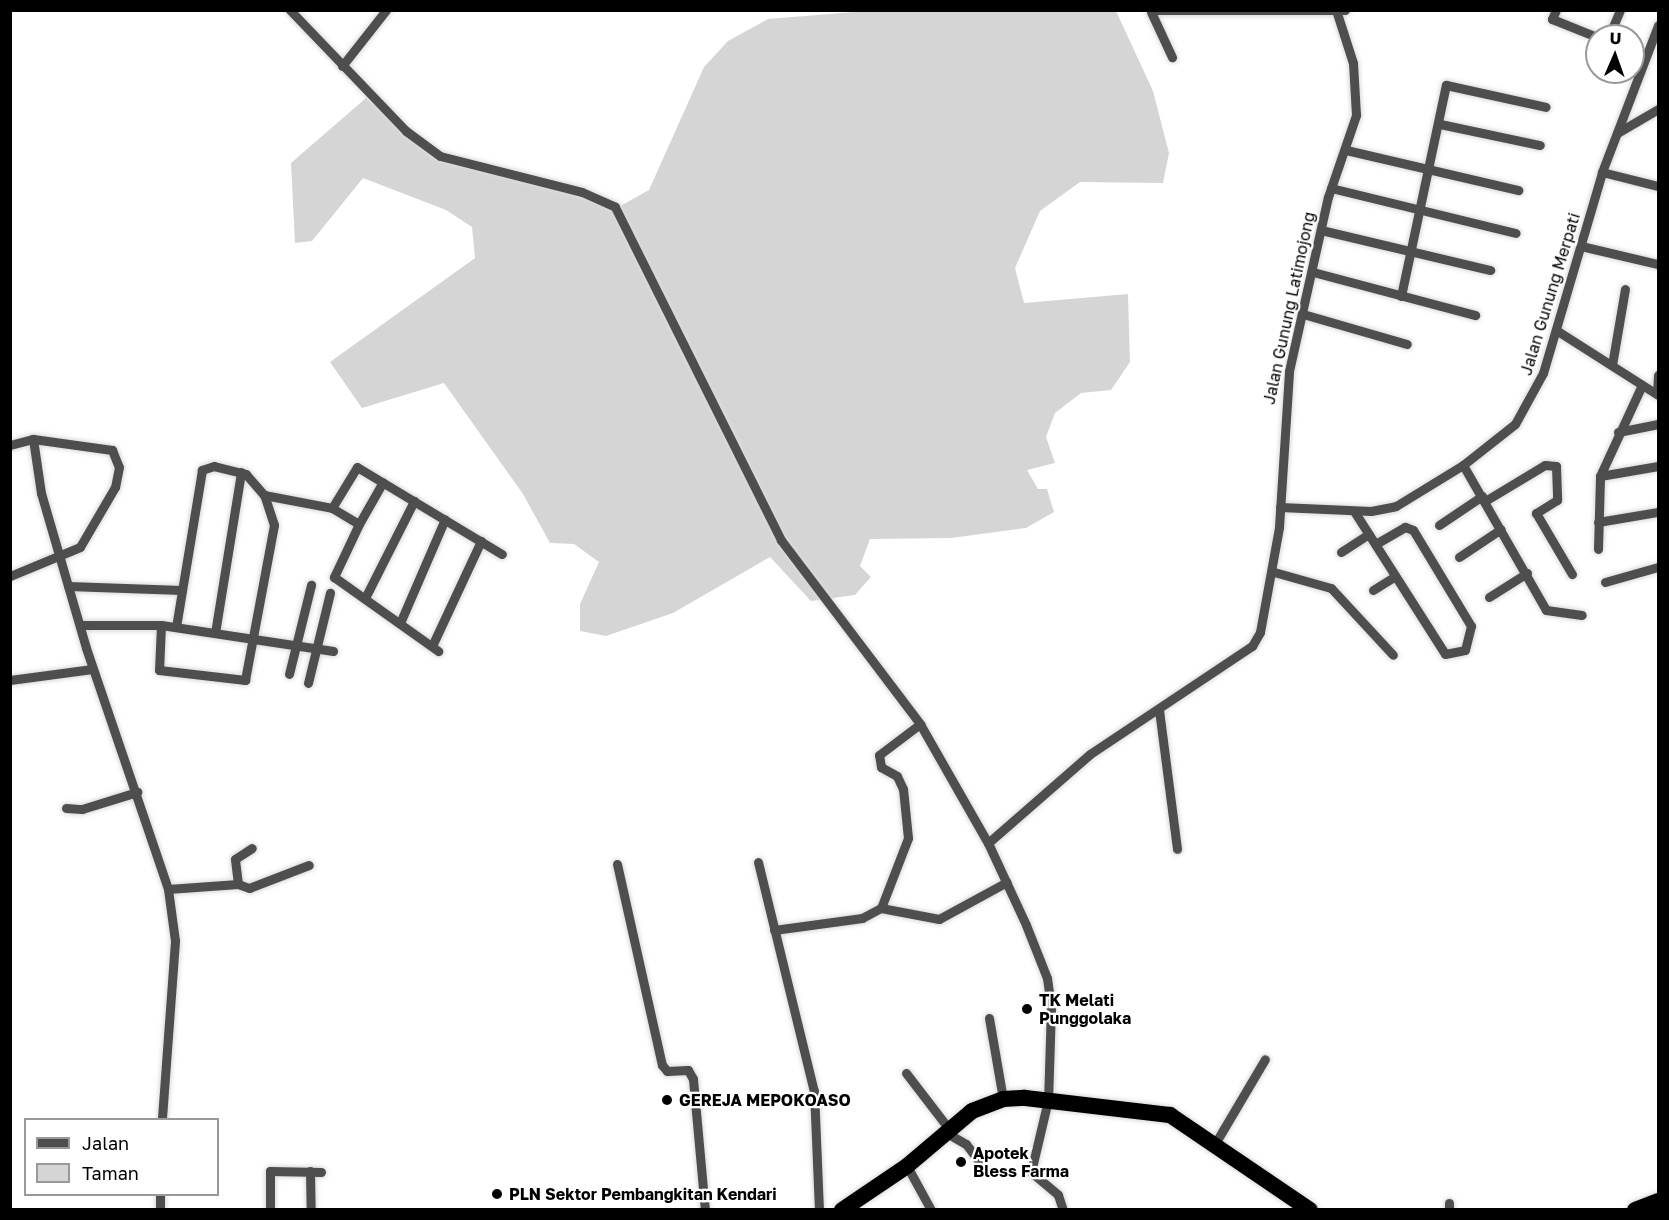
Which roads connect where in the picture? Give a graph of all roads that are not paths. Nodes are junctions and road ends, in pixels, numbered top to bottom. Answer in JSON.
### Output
{"nodes":[{"id":1,"x":290,"y":10,"type":"edge"},
{"id":2,"x":386,"y":10,"type":"edge"},
{"id":3,"x":1556,"y":10,"type":"edge"},
{"id":4,"x":1620,"y":10,"type":"edge"},
{"id":5,"x":1151,"y":11,"type":"edge"},
{"id":6,"x":1340,"y":12,"type":"edge"},
{"id":7,"x":1614,"y":24,"type":"edge"},
{"id":8,"x":1659,"y":25,"type":"edge"},
{"id":9,"x":1585,"y":33,"type":"edge"},
{"id":10,"x":1172,"y":57,"type":"dead end"},
{"id":11,"x":342,"y":66,"type":"junction"},
{"id":12,"x":1546,"y":107,"type":"dead end"},
{"id":13,"x":1659,"y":109,"type":"edge"},
{"id":14,"x":1440,"y":124,"type":"junction"},
{"id":15,"x":1617,"y":133,"type":"junction"},
{"id":16,"x":1540,"y":145,"type":"dead end"},
{"id":17,"x":1346,"y":150,"type":"junction"},
{"id":18,"x":1431,"y":170,"type":"junction"},
{"id":19,"x":1602,"y":172,"type":"junction"},
{"id":20,"x":1659,"y":186,"type":"edge"},
{"id":21,"x":1331,"y":188,"type":"junction"},
{"id":22,"x":1518,"y":190,"type":"dead end"},
{"id":23,"x":1421,"y":209,"type":"junction"},
{"id":24,"x":1321,"y":230,"type":"junction"},
{"id":25,"x":1516,"y":233,"type":"dead end"},
{"id":26,"x":1581,"y":246,"type":"junction"},
{"id":27,"x":1411,"y":251,"type":"junction"},
{"id":28,"x":1659,"y":264,"type":"edge"},
{"id":29,"x":1490,"y":270,"type":"dead end"},
{"id":30,"x":1313,"y":272,"type":"junction"},
{"id":31,"x":1625,"y":289,"type":"dead end"},
{"id":32,"x":1401,"y":296,"type":"junction"},
{"id":33,"x":1303,"y":314,"type":"junction"},
{"id":34,"x":1475,"y":315,"type":"dead end"},
{"id":35,"x":1556,"y":330,"type":"junction"},
{"id":36,"x":1407,"y":344,"type":"dead end"},
{"id":37,"x":1612,"y":365,"type":"junction"},
{"id":38,"x":1659,"y":375,"type":"edge"},
{"id":39,"x":1642,"y":385,"type":"junction"},
{"id":40,"x":1658,"y":395,"type":"edge"},
{"id":41,"x":1659,"y":424,"type":"edge"},
{"id":42,"x":1618,"y":432,"type":"junction"},
{"id":43,"x":33,"y":439,"type":"junction"},
{"id":44,"x":10,"y":445,"type":"edge"},
{"id":45,"x":1463,"y":465,"type":"junction"},
{"id":46,"x":1659,"y":466,"type":"edge"},
{"id":47,"x":241,"y":472,"type":"junction"},
{"id":48,"x":1600,"y":476,"type":"junction"},
{"id":49,"x":383,"y":482,"type":"junction"},
{"id":50,"x":264,"y":495,"type":"junction"},
{"id":51,"x":1483,"y":499,"type":"junction"},
{"id":52,"x":414,"y":501,"type":"junction"},
{"id":53,"x":1531,"y":503,"type":"dead end"},
{"id":54,"x":1280,"y":507,"type":"junction"},
{"id":55,"x":332,"y":508,"type":"junction"},
{"id":56,"x":1354,"y":511,"type":"junction"},
{"id":57,"x":1659,"y":512,"type":"edge"},
{"id":58,"x":1536,"y":513,"type":"junction"},
{"id":59,"x":445,"y":519,"type":"junction"},
{"id":60,"x":1598,"y":522,"type":"junction"},
{"id":61,"x":359,"y":524,"type":"junction"},
{"id":62,"x":1439,"y":525,"type":"dead end"},
{"id":63,"x":1501,"y":529,"type":"junction"},
{"id":64,"x":1369,"y":534,"type":"junction"},
{"id":65,"x":481,"y":541,"type":"junction"},
{"id":66,"x":1375,"y":544,"type":"junction"},
{"id":67,"x":1598,"y":549,"type":"dead end"},
{"id":68,"x":1341,"y":552,"type":"dead end"},
{"id":69,"x":502,"y":554,"type":"dead end"},
{"id":70,"x":59,"y":557,"type":"junction"},
{"id":71,"x":1459,"y":557,"type":"dead end"},
{"id":72,"x":1659,"y":567,"type":"edge"},
{"id":73,"x":1274,"y":572,"type":"junction"},
{"id":74,"x":1527,"y":573,"type":"junction"},
{"id":75,"x":1572,"y":574,"type":"dead end"},
{"id":76,"x":10,"y":576,"type":"edge"},
{"id":77,"x":1395,"y":576,"type":"junction"},
{"id":78,"x":1605,"y":582,"type":"dead end"},
{"id":79,"x":311,"y":585,"type":"dead end"},
{"id":80,"x":68,"y":586,"type":"junction"},
{"id":81,"x":182,"y":590,"type":"junction"},
{"id":82,"x":1373,"y":590,"type":"dead end"},
{"id":83,"x":330,"y":593,"type":"dead end"},
{"id":84,"x":1489,"y":597,"type":"dead end"},
{"id":85,"x":365,"y":598,"type":"junction"},
{"id":86,"x":1582,"y":615,"type":"dead end"},
{"id":87,"x":400,"y":623,"type":"junction"},
{"id":88,"x":80,"y":625,"type":"junction"},
{"id":89,"x":161,"y":625,"type":"junction"},
{"id":90,"x":176,"y":627,"type":"junction"},
{"id":91,"x":215,"y":633,"type":"junction"},
{"id":92,"x":253,"y":640,"type":"junction"},
{"id":93,"x":295,"y":645,"type":"junction"},
{"id":94,"x":316,"y":648,"type":"junction"},
{"id":95,"x":333,"y":651,"type":"dead end"},
{"id":96,"x":1393,"y":655,"type":"dead end"},
{"id":97,"x":92,"y":669,"type":"junction"},
{"id":98,"x":289,"y":674,"type":"dead end"},
{"id":99,"x":10,"y":680,"type":"edge"},
{"id":100,"x":308,"y":683,"type":"dead end"},
{"id":101,"x":1158,"y":710,"type":"junction"},
{"id":102,"x":920,"y":724,"type":"junction"},
{"id":103,"x":137,"y":792,"type":"junction"},
{"id":104,"x":66,"y":807,"type":"dead end"},
{"id":105,"x":988,"y":843,"type":"junction"},
{"id":106,"x":252,"y":848,"type":"dead end"},
{"id":107,"x":1177,"y":849,"type":"dead end"},
{"id":108,"x":758,"y":862,"type":"dead end"},
{"id":109,"x":617,"y":864,"type":"dead end"},
{"id":110,"x":309,"y":865,"type":"dead end"},
{"id":111,"x":1007,"y":882,"type":"junction"},
{"id":112,"x":238,"y":884,"type":"junction"},
{"id":113,"x":168,"y":889,"type":"junction"},
{"id":114,"x":881,"y":908,"type":"junction"},
{"id":115,"x":774,"y":930,"type":"junction"},
{"id":116,"x":989,"y":1018,"type":"dead end"},
{"id":117,"x":1265,"y":1059,"type":"dead end"},
{"id":118,"x":906,"y":1073,"type":"dead end"},
{"id":119,"x":1003,"y":1099,"type":"junction"},
{"id":120,"x":1048,"y":1100,"type":"junction"},
{"id":121,"x":162,"y":1118,"type":"edge"},
{"id":122,"x":947,"y":1130,"type":"junction"},
{"id":123,"x":1216,"y":1142,"type":"junction"},
{"id":124,"x":907,"y":1166,"type":"junction"},
{"id":125,"x":310,"y":1171,"type":"junction"},
{"id":126,"x":986,"y":1171,"type":"dead end"},
{"id":127,"x":321,"y":1172,"type":"dead end"},
{"id":128,"x":1659,"y":1201,"type":"edge"},
{"id":129,"x":863,"y":1204,"type":"edge"},
{"id":130,"x":270,"y":1209,"type":"edge"},
{"id":131,"x":311,"y":1209,"type":"edge"},
{"id":132,"x":705,"y":1209,"type":"edge"},
{"id":133,"x":819,"y":1209,"type":"edge"},
{"id":134,"x":843,"y":1209,"type":"edge"},
{"id":135,"x":931,"y":1209,"type":"edge"},
{"id":136,"x":1063,"y":1209,"type":"edge"},
{"id":137,"x":1310,"y":1209,"type":"edge"},
{"id":138,"x":1635,"y":1209,"type":"edge"}],
"edges":[{"from":1,"to":11,"type":"street"},
{"from":2,"to":11,"type":"street"},
{"from":3,"to":9,"type":"street"},
{"from":4,"to":7,"type":"street"},
{"from":5,"to":6,"type":"street"},
{"from":5,"to":10,"type":"street"},
{"from":6,"to":17,"type":"street","name":"Jalan Gunung Latimojong"},
{"from":8,"to":15,"type":"street","name":"Jalan Gunung Merpati"},
{"from":11,"to":102,"type":"street"},
{"from":12,"to":14,"type":"street"},
{"from":13,"to":15,"type":"street"},
{"from":14,"to":16,"type":"street"},
{"from":14,"to":18,"type":"street"},
{"from":15,"to":19,"type":"street","name":"Jalan Gunung Merpati"},
{"from":17,"to":18,"type":"street"},
{"from":17,"to":21,"type":"street","name":"Jalan Gunung Latimojong"},
{"from":18,"to":22,"type":"street"},
{"from":18,"to":23,"type":"street"},
{"from":19,"to":20,"type":"street"},
{"from":19,"to":26,"type":"street","name":"Jalan Gunung Merpati"},
{"from":21,"to":23,"type":"street"},
{"from":21,"to":24,"type":"street","name":"Jalan Gunung Latimojong"},
{"from":23,"to":25,"type":"street"},
{"from":23,"to":27,"type":"street"},
{"from":24,"to":27,"type":"street"},
{"from":24,"to":30,"type":"street","name":"Jalan Gunung Latimojong"},
{"from":26,"to":28,"type":"street"},
{"from":26,"to":35,"type":"street","name":"Jalan Gunung Merpati"},
{"from":27,"to":29,"type":"street"},
{"from":27,"to":32,"type":"street"},
{"from":30,"to":32,"type":"street"},
{"from":30,"to":33,"type":"street","name":"Jalan Gunung Latimojong"},
{"from":31,"to":37,"type":"street"},
{"from":32,"to":34,"type":"street"},
{"from":33,"to":36,"type":"street"},
{"from":33,"to":54,"type":"street","name":"Jalan Gunung Latimojong"},
{"from":35,"to":37,"type":"street"},
{"from":35,"to":45,"type":"street","name":"Jalan Gunung Merpati"},
{"from":37,"to":39,"type":"street"},
{"from":38,"to":40,"type":"street"},
{"from":39,"to":40,"type":"street"},
{"from":39,"to":42,"type":"street"},
{"from":41,"to":42,"type":"street"},
{"from":42,"to":48,"type":"street"},
{"from":43,"to":44,"type":"street"},
{"from":43,"to":70,"type":"street"},
{"from":43,"to":70,"type":"street"},
{"from":45,"to":51,"type":"street"},
{"from":45,"to":56,"type":"street","name":"Jalan Gunung Merpati"},
{"from":46,"to":48,"type":"street"},
{"from":47,"to":50,"type":"street"},
{"from":47,"to":81,"type":"street"},
{"from":47,"to":91,"type":"street"},
{"from":48,"to":60,"type":"street"},
{"from":49,"to":52,"type":"street"},
{"from":49,"to":55,"type":"street"},
{"from":49,"to":61,"type":"street"},
{"from":50,"to":55,"type":"street"},
{"from":50,"to":92,"type":"street"},
{"from":51,"to":58,"type":"street"},
{"from":51,"to":62,"type":"street"},
{"from":51,"to":63,"type":"street"},
{"from":52,"to":59,"type":"street"},
{"from":52,"to":85,"type":"street"},
{"from":53,"to":58,"type":"street"},
{"from":54,"to":56,"type":"street","name":"Jalan Gunung Merpati"},
{"from":54,"to":73,"type":"street","name":"Jalan Gunung Latimojong"},
{"from":55,"to":61,"type":"street"},
{"from":56,"to":64,"type":"street"},
{"from":57,"to":60,"type":"street"},
{"from":58,"to":75,"type":"street"},
{"from":59,"to":65,"type":"street"},
{"from":59,"to":87,"type":"street"},
{"from":60,"to":67,"type":"street"},
{"from":61,"to":85,"type":"street"},
{"from":63,"to":71,"type":"street"},
{"from":63,"to":74,"type":"street"},
{"from":64,"to":66,"type":"street"},
{"from":64,"to":68,"type":"street"},
{"from":65,"to":69,"type":"street"},
{"from":65,"to":87,"type":"street"},
{"from":66,"to":77,"type":"street"},
{"from":66,"to":77,"type":"street"},
{"from":70,"to":76,"type":"street"},
{"from":70,"to":80,"type":"street"},
{"from":72,"to":78,"type":"street"},
{"from":73,"to":96,"type":"street"},
{"from":73,"to":101,"type":"street","name":"Jalan Gunung Latimojong"},
{"from":74,"to":84,"type":"street"},
{"from":74,"to":86,"type":"street"},
{"from":77,"to":82,"type":"street"},
{"from":79,"to":93,"type":"street"},
{"from":80,"to":81,"type":"street"},
{"from":80,"to":88,"type":"street"},
{"from":81,"to":90,"type":"street"},
{"from":83,"to":94,"type":"street"},
{"from":85,"to":87,"type":"street"},
{"from":88,"to":89,"type":"street"},
{"from":88,"to":97,"type":"street"},
{"from":89,"to":90,"type":"street"},
{"from":89,"to":92,"type":"street"},
{"from":90,"to":91,"type":"street"},
{"from":91,"to":92,"type":"street"},
{"from":92,"to":93,"type":"street"},
{"from":93,"to":94,"type":"street"},
{"from":93,"to":98,"type":"street"},
{"from":94,"to":95,"type":"street"},
{"from":94,"to":100,"type":"street"},
{"from":97,"to":99,"type":"street"},
{"from":97,"to":103,"type":"street"},
{"from":101,"to":105,"type":"street","name":"Jalan Gunung Latimojong"},
{"from":101,"to":107,"type":"street"},
{"from":102,"to":105,"type":"street"},
{"from":102,"to":114,"type":"street"},
{"from":103,"to":104,"type":"street"},
{"from":103,"to":113,"type":"street"},
{"from":105,"to":111,"type":"street"},
{"from":106,"to":112,"type":"street"},
{"from":108,"to":115,"type":"street"},
{"from":109,"to":132,"type":"street"},
{"from":110,"to":112,"type":"street"},
{"from":111,"to":114,"type":"street"},
{"from":111,"to":120,"type":"street"},
{"from":112,"to":113,"type":"street"},
{"from":113,"to":121,"type":"street"},
{"from":114,"to":115,"type":"street"},
{"from":115,"to":133,"type":"street"},
{"from":116,"to":119,"type":"street"},
{"from":117,"to":123,"type":"street"},
{"from":118,"to":122,"type":"street"},
{"from":119,"to":120,"type":"highway"},
{"from":119,"to":122,"type":"highway"},
{"from":120,"to":123,"type":"highway"},
{"from":120,"to":136,"type":"street"},
{"from":122,"to":124,"type":"highway"},
{"from":122,"to":126,"type":"street"},
{"from":123,"to":137,"type":"highway"},
{"from":124,"to":129,"type":"highway"},
{"from":124,"to":135,"type":"street"},
{"from":125,"to":127,"type":"street"},
{"from":125,"to":130,"type":"street"},
{"from":125,"to":131,"type":"street"},
{"from":128,"to":138,"type":"highway"},
{"from":129,"to":134,"type":"highway"}]}
